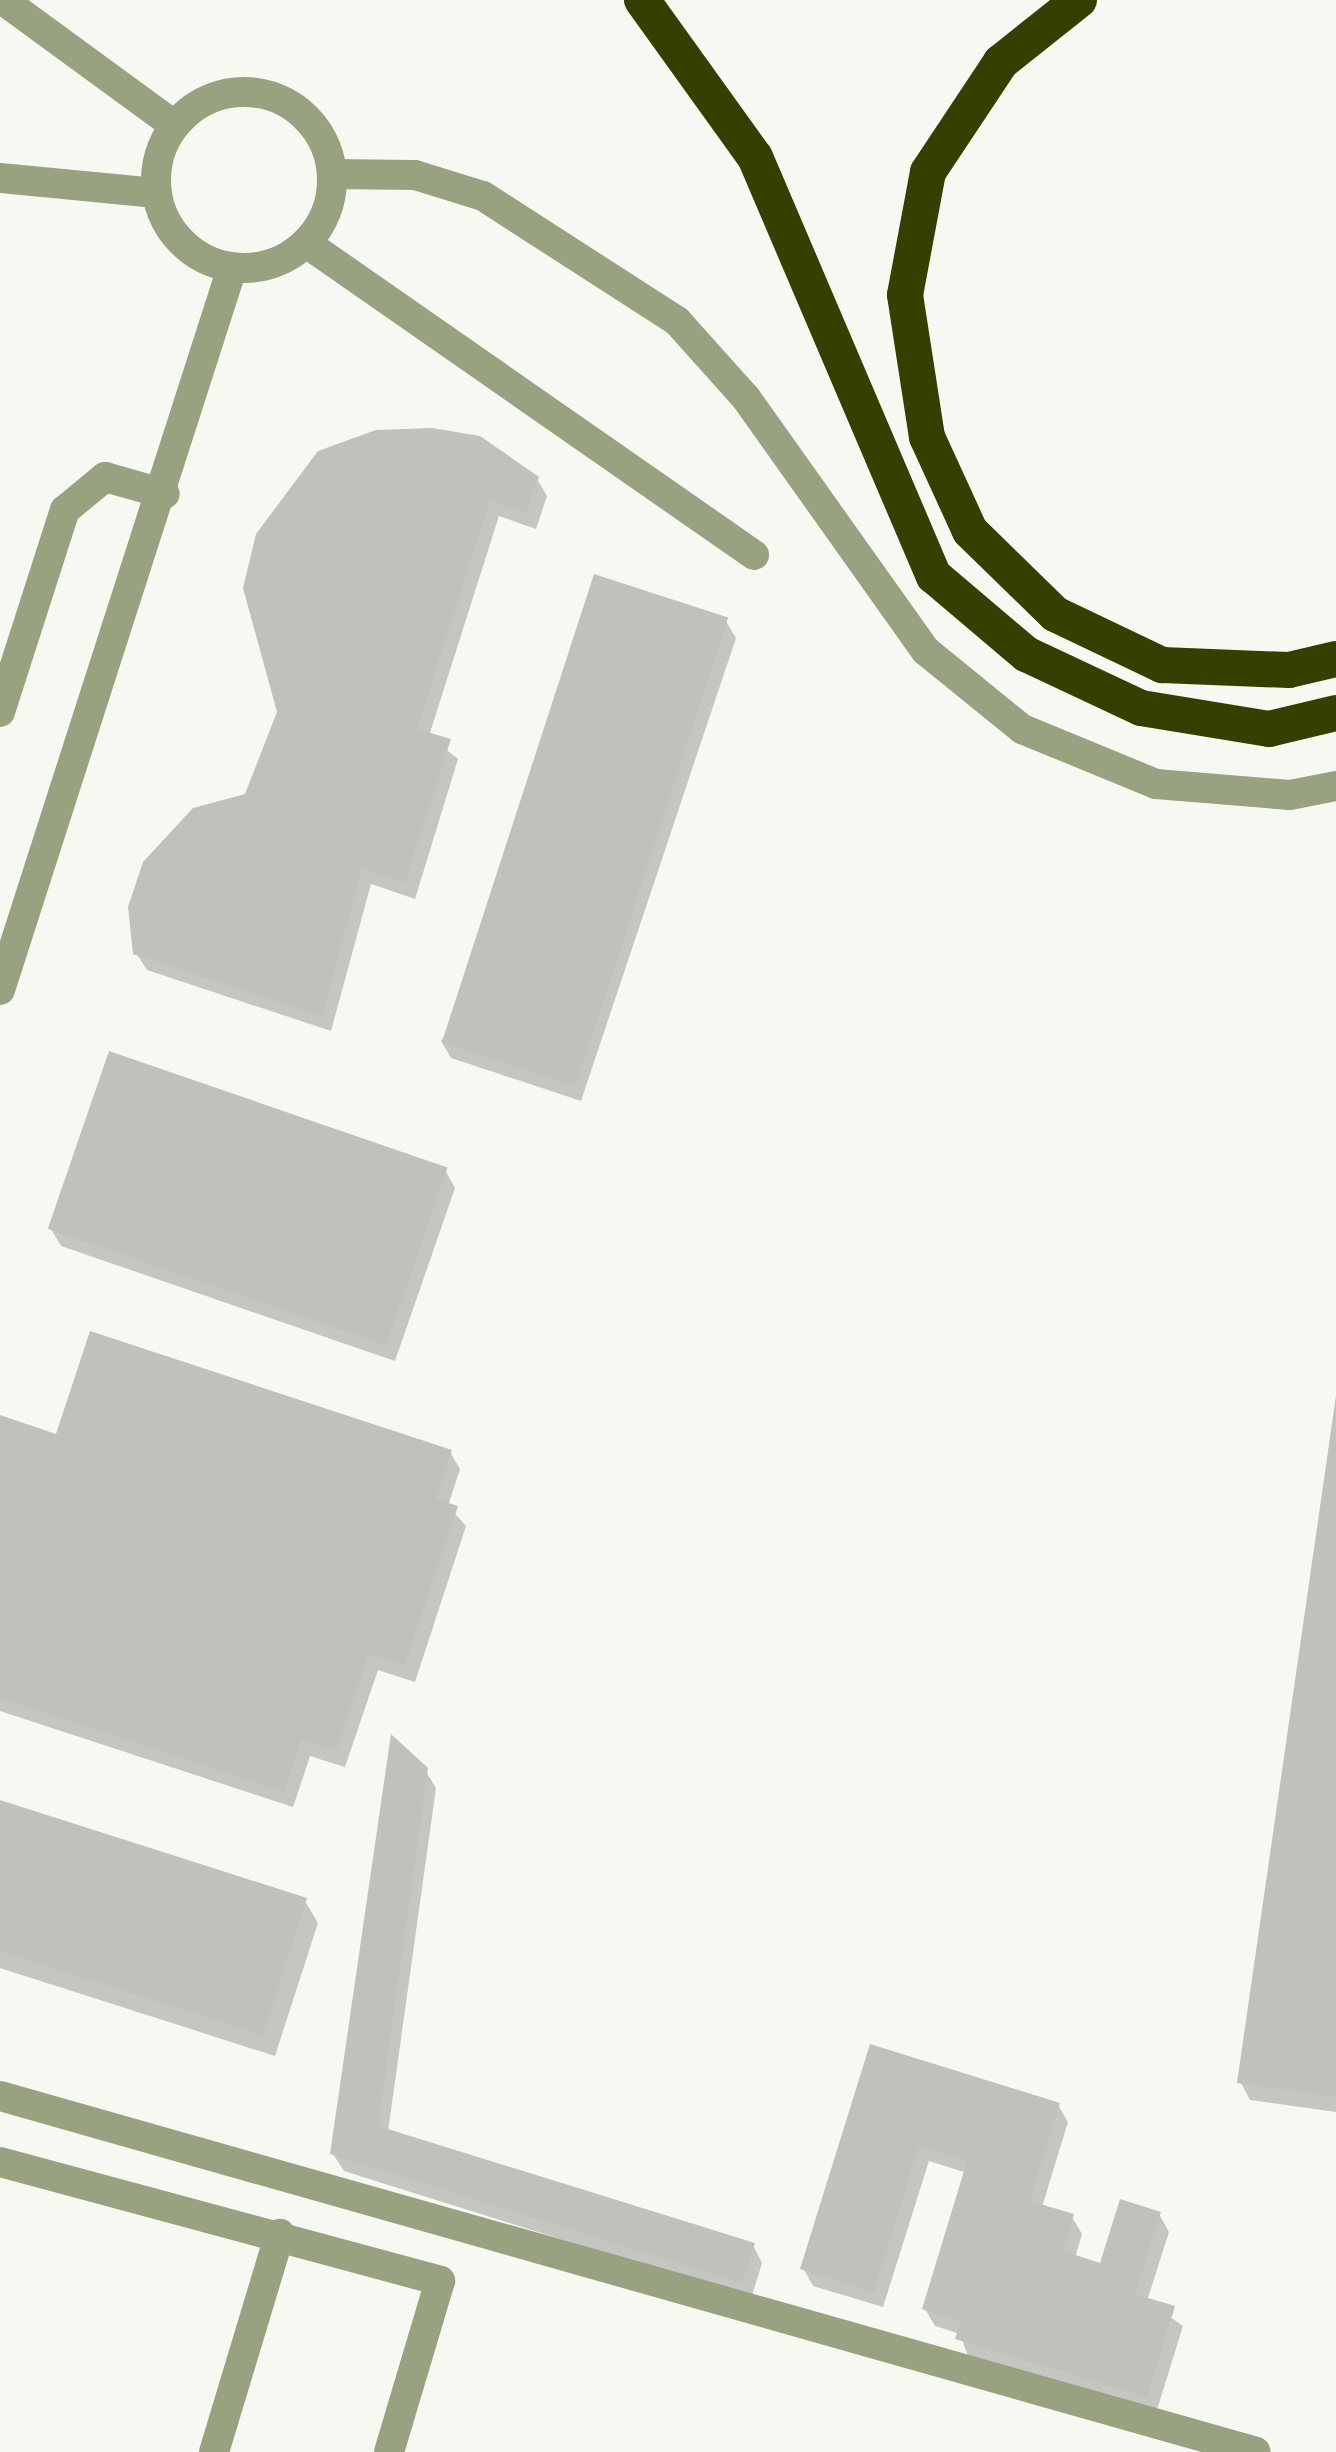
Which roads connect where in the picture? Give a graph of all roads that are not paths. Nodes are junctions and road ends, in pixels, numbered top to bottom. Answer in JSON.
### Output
{"nodes":[{"id":1,"x":3,"y":0,"type":"edge"},
{"id":2,"x":642,"y":0,"type":"edge"},
{"id":3,"x":1079,"y":0,"type":"edge"},
{"id":4,"x":174,"y":125,"type":"junction"},
{"id":5,"x":332,"y":174,"type":"junction"},
{"id":6,"x":0,"y":178,"type":"edge"},
{"id":7,"x":156,"y":193,"type":"junction"},
{"id":8,"x":306,"y":243,"type":"junction"},
{"id":9,"x":232,"y":268,"type":"junction"},
{"id":10,"x":165,"y":494,"type":"junction"},
{"id":11,"x":754,"y":555,"type":"dead end"},
{"id":12,"x":1336,"y":659,"type":"edge"},
{"id":13,"x":0,"y":712,"type":"edge"},
{"id":14,"x":1336,"y":712,"type":"edge"},
{"id":15,"x":1336,"y":786,"type":"edge"},
{"id":16,"x":0,"y":990,"type":"edge"},
{"id":17,"x":0,"y":2096,"type":"edge"},
{"id":18,"x":0,"y":2162,"type":"edge"},
{"id":19,"x":280,"y":2234,"type":"junction"},
{"id":20,"x":214,"y":2452,"type":"edge"},
{"id":21,"x":389,"y":2452,"type":"edge"},
{"id":22,"x":1256,"y":2452,"type":"edge"}],
"edges":[{"from":1,"to":4,"type":"street"},
{"from":2,"to":14,"type":"highway"},
{"from":3,"to":12,"type":"highway"},
{"from":4,"to":5,"type":"street"},
{"from":4,"to":7,"type":"street"},
{"from":5,"to":8,"type":"street"},
{"from":5,"to":15,"type":"street"},
{"from":6,"to":7,"type":"street"},
{"from":7,"to":9,"type":"street"},
{"from":8,"to":9,"type":"street"},
{"from":8,"to":11,"type":"street"},
{"from":9,"to":10,"type":"street"},
{"from":10,"to":13,"type":"street"},
{"from":10,"to":16,"type":"street"},
{"from":17,"to":22,"type":"street"},
{"from":18,"to":19,"type":"street"},
{"from":19,"to":20,"type":"street"},
{"from":19,"to":21,"type":"street"}]}
